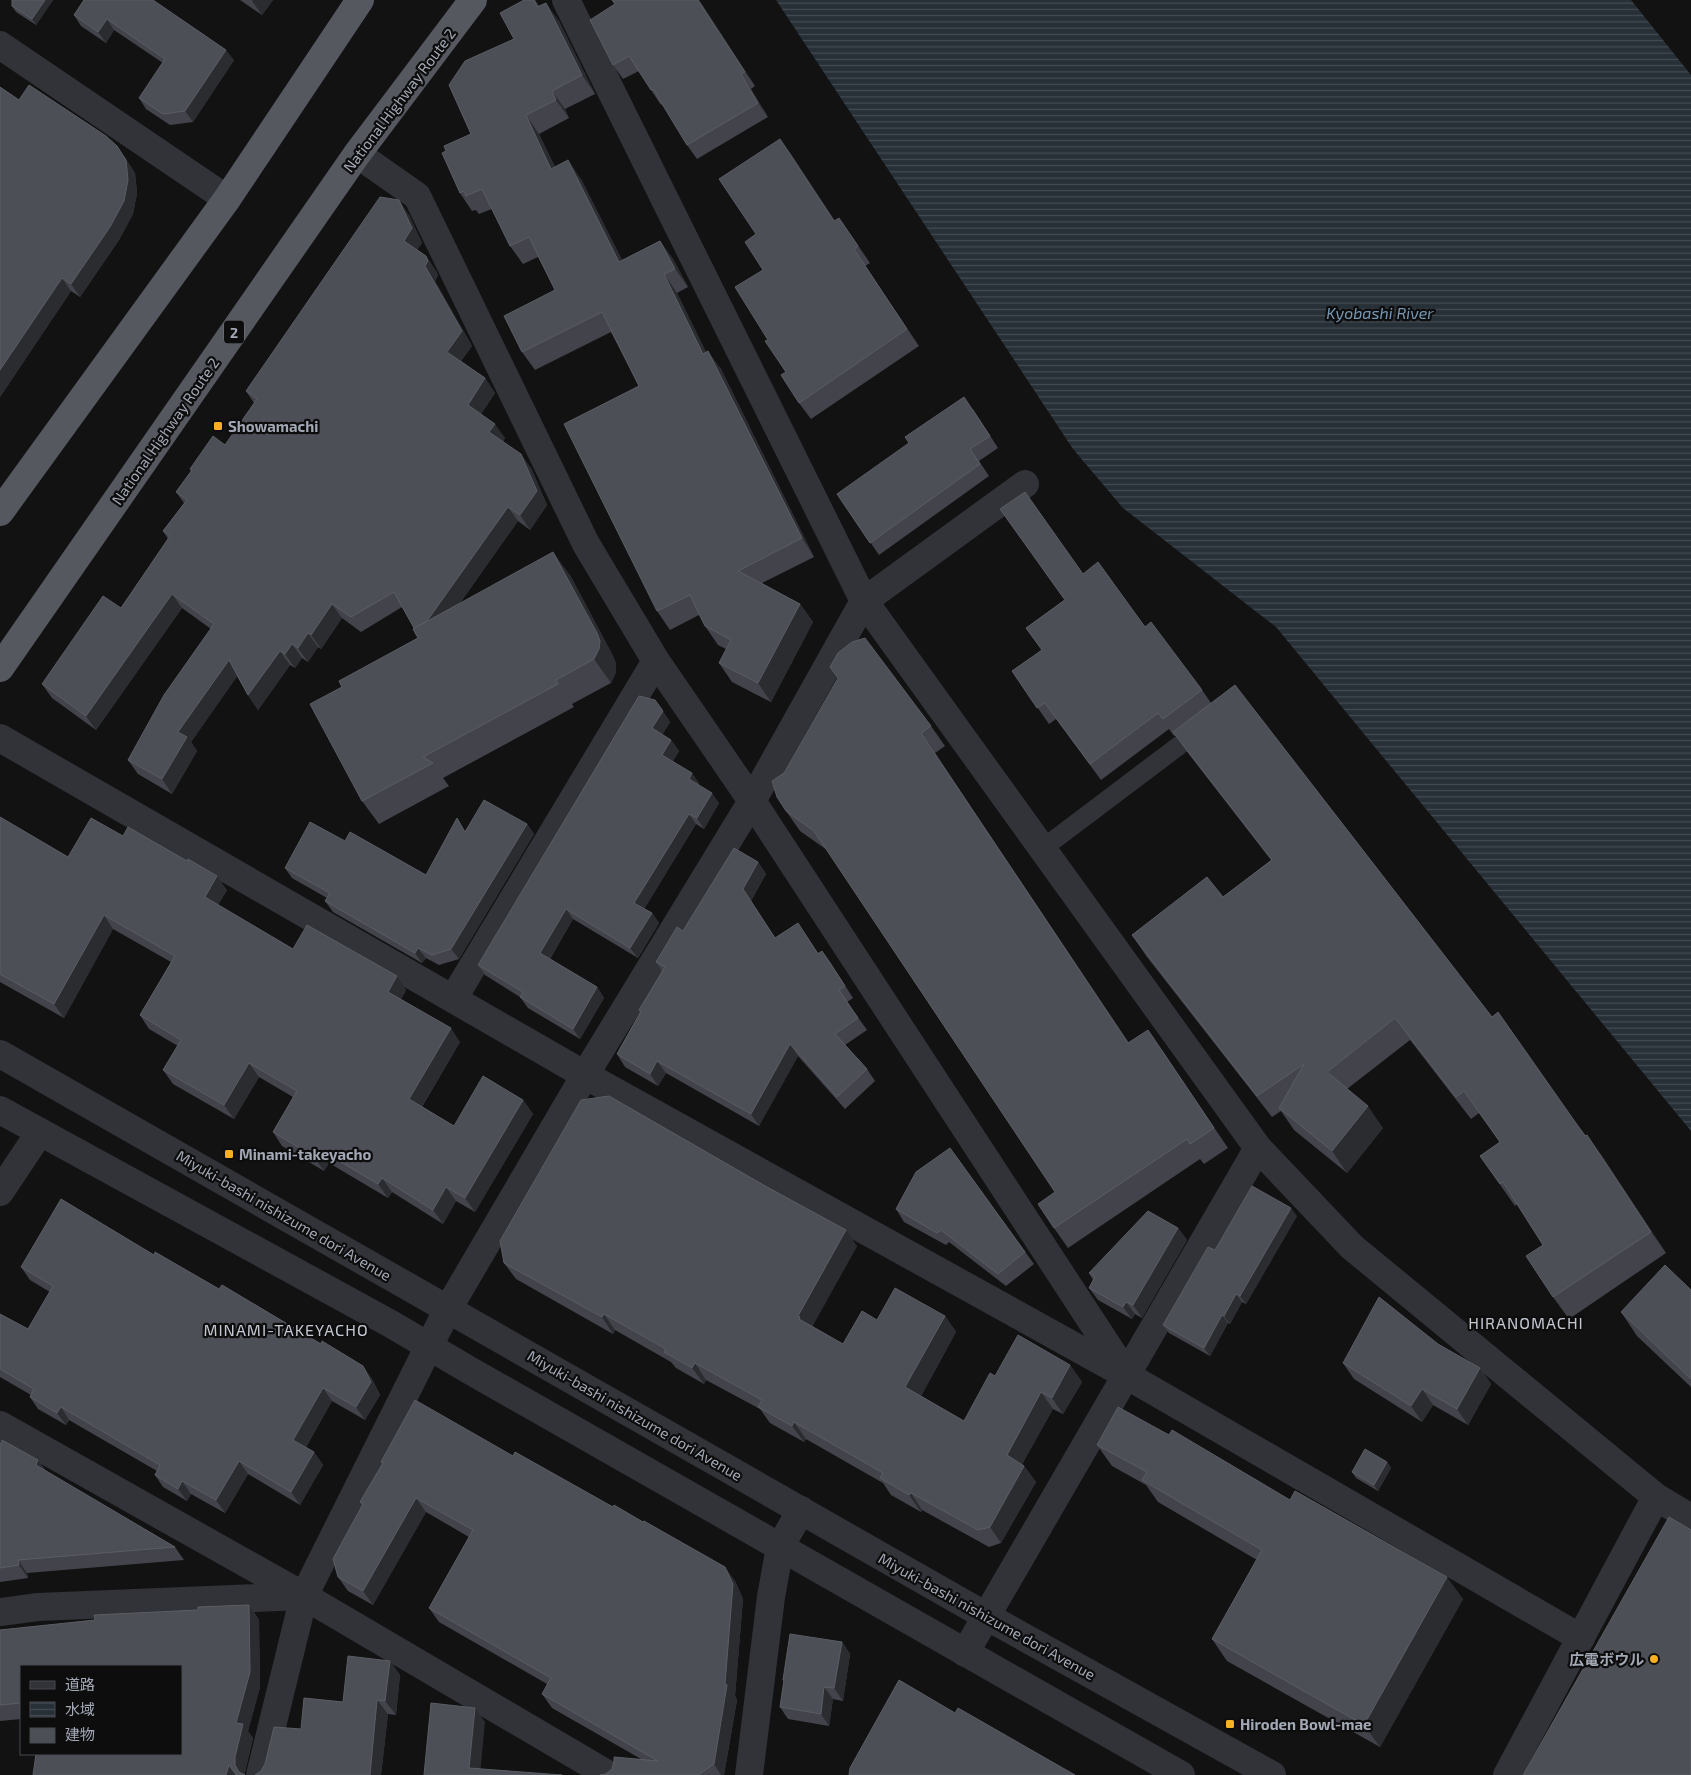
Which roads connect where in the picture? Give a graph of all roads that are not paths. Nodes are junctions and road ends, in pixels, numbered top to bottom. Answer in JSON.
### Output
{"nodes":[{"id":1,"x":360,"y":0,"type":"edge"},
{"id":2,"x":473,"y":0,"type":"edge"},
{"id":3,"x":566,"y":0,"type":"edge"},
{"id":4,"x":0,"y":45,"type":"edge"},
{"id":5,"x":357,"y":154,"type":"junction"},
{"id":6,"x":227,"y":199,"type":"junction"},
{"id":7,"x":1025,"y":484,"type":"dead end"},
{"id":8,"x":0,"y":512,"type":"edge"},
{"id":9,"x":864,"y":601,"type":"junction"},
{"id":10,"x":656,"y":661,"type":"junction"},
{"id":11,"x":0,"y":668,"type":"edge"},
{"id":12,"x":1211,"y":722,"type":"edge"},
{"id":13,"x":0,"y":738,"type":"edge"},
{"id":14,"x":752,"y":801,"type":"junction"},
{"id":15,"x":1042,"y":848,"type":"junction"},
{"id":16,"x":453,"y":999,"type":"junction"},
{"id":17,"x":0,"y":1054,"type":"edge"},
{"id":18,"x":585,"y":1075,"type":"junction"},
{"id":19,"x":0,"y":1110,"type":"edge"},
{"id":20,"x":40,"y":1132,"type":"junction"},
{"id":21,"x":1258,"y":1148,"type":"junction"},
{"id":22,"x":0,"y":1192,"type":"edge"},
{"id":23,"x":448,"y":1309,"type":"junction"},
{"id":24,"x":429,"y":1346,"type":"junction"},
{"id":25,"x":1126,"y":1375,"type":"junction"},
{"id":26,"x":0,"y":1425,"type":"edge"},
{"id":27,"x":1656,"y":1498,"type":"junction"},
{"id":28,"x":801,"y":1510,"type":"junction"},
{"id":29,"x":1691,"y":1518,"type":"edge"},
{"id":30,"x":780,"y":1548,"type":"junction"},
{"id":31,"x":304,"y":1596,"type":"junction"},
{"id":32,"x":0,"y":1612,"type":"edge"},
{"id":33,"x":986,"y":1616,"type":"junction"},
{"id":34,"x":1580,"y":1638,"type":"junction"},
{"id":35,"x":965,"y":1653,"type":"junction"},
{"id":36,"x":260,"y":1775,"type":"edge"},
{"id":37,"x":609,"y":1775,"type":"edge"},
{"id":38,"x":749,"y":1775,"type":"edge"},
{"id":39,"x":1182,"y":1775,"type":"edge"},
{"id":40,"x":1272,"y":1775,"type":"edge"},
{"id":41,"x":1507,"y":1775,"type":"edge"}],
"edges":[{"from":1,"to":6,"type":"highway"},
{"from":2,"to":5,"type":"highway","name":"National Highway Route 2","number":"2"},
{"from":3,"to":9,"type":"street"},
{"from":4,"to":6,"type":"street"},
{"from":5,"to":10,"type":"street"},
{"from":5,"to":11,"type":"highway","name":"National Highway Route 2","number":"2"},
{"from":6,"to":8,"type":"highway"},
{"from":7,"to":9,"type":"street"},
{"from":9,"to":14,"type":"street"},
{"from":9,"to":15,"type":"street"},
{"from":10,"to":14,"type":"street"},
{"from":10,"to":16,"type":"street"},
{"from":12,"to":15,"type":"lane"},
{"from":13,"to":16,"type":"street"},
{"from":14,"to":18,"type":"street"},
{"from":14,"to":25,"type":"street"},
{"from":15,"to":21,"type":"street"},
{"from":16,"to":18,"type":"street"},
{"from":17,"to":23,"type":"street","name":"Miyuki-bashi nishizume dori Avenue"},
{"from":18,"to":23,"type":"street"},
{"from":18,"to":25,"type":"street"},
{"from":19,"to":20,"type":"street"},
{"from":20,"to":22,"type":"street"},
{"from":20,"to":24,"type":"street"},
{"from":21,"to":25,"type":"street"},
{"from":21,"to":27,"type":"street"},
{"from":23,"to":24,"type":"street"},
{"from":23,"to":28,"type":"street","name":"Miyuki-bashi nishizume dori Avenue"},
{"from":24,"to":30,"type":"street"},
{"from":24,"to":31,"type":"street"},
{"from":25,"to":33,"type":"street"},
{"from":25,"to":34,"type":"street"},
{"from":26,"to":31,"type":"street"},
{"from":27,"to":29,"type":"street"},
{"from":27,"to":34,"type":"street"},
{"from":28,"to":30,"type":"street"},
{"from":28,"to":33,"type":"street","name":"Miyuki-bashi nishizume dori Avenue"},
{"from":30,"to":35,"type":"street"},
{"from":30,"to":38,"type":"street"},
{"from":31,"to":32,"type":"street"},
{"from":31,"to":36,"type":"street"},
{"from":31,"to":37,"type":"street"},
{"from":33,"to":35,"type":"street"},
{"from":33,"to":40,"type":"street","name":"Miyuki-bashi nishizume dori Avenue"},
{"from":34,"to":41,"type":"street"},
{"from":35,"to":39,"type":"street"}]}
